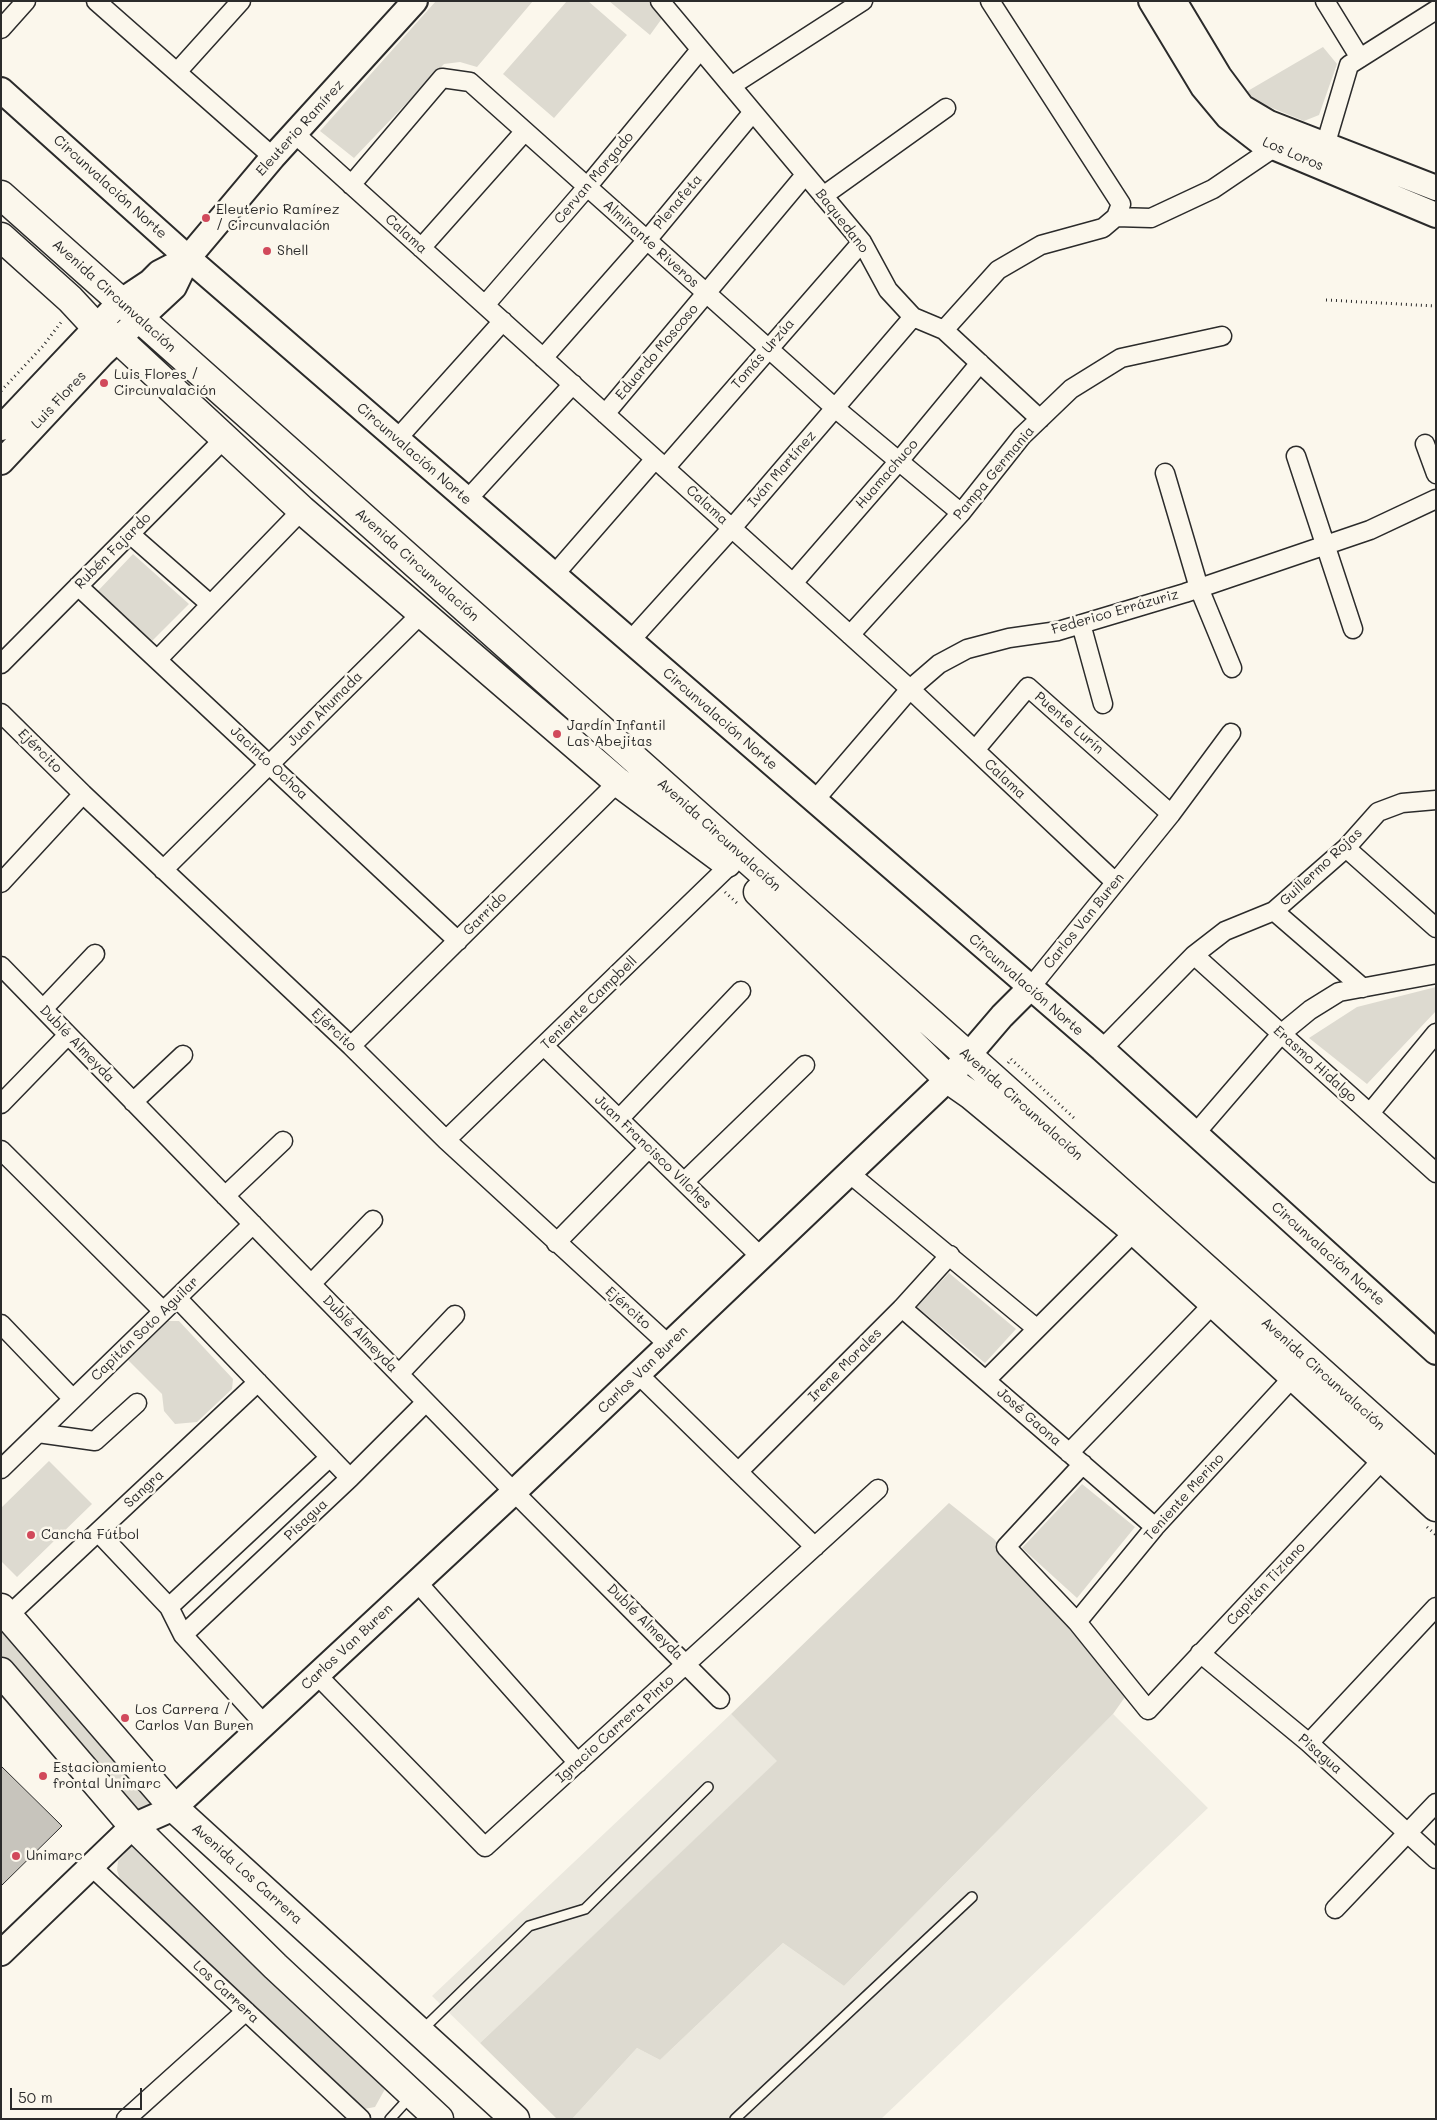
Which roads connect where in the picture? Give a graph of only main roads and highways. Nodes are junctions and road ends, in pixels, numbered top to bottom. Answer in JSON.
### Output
{"nodes":[{"id":1,"x":1,"y":195,"type":"edge"},
{"id":2,"x":1,"y":237,"type":"edge"},
{"id":3,"x":1436,"y":1476,"type":"edge"},
{"id":4,"x":1436,"y":1508,"type":"edge"},
{"id":5,"x":5,"y":1612,"type":"edge"},
{"id":6,"x":1,"y":1672,"type":"edge"},
{"id":7,"x":439,"y":2119,"type":"edge"},
{"id":8,"x":515,"y":2119,"type":"edge"}],
"edges":[{"from":1,"to":3,"type":"main road","name":"Avenida Circunvalación"},
{"from":2,"to":4,"type":"main road","name":"Avenida Circunvalación"},
{"from":5,"to":8,"type":"main road","name":"Avenida Los Carrera"},
{"from":6,"to":7,"type":"main road"}]}
